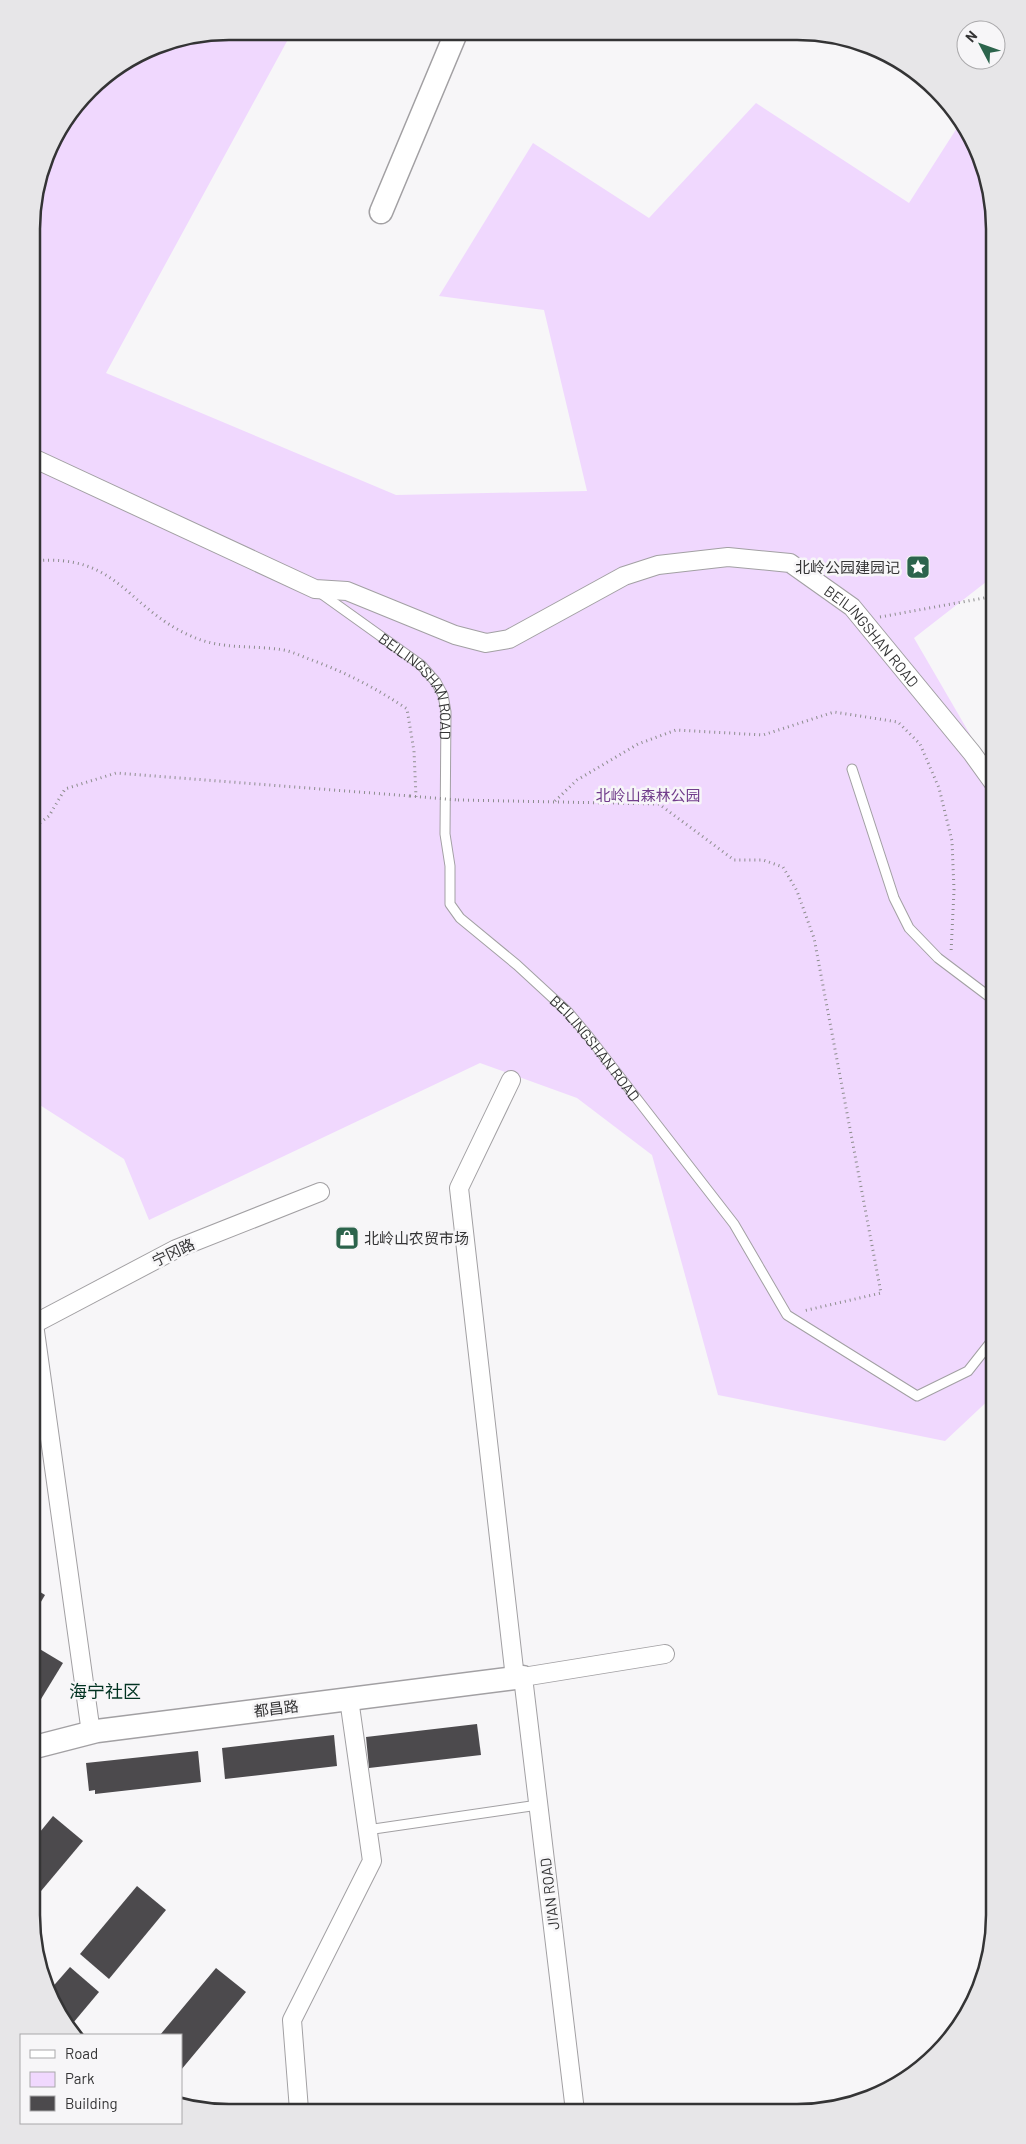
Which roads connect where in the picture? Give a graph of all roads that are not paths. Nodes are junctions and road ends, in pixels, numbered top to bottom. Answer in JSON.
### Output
{"nodes":[{"id":1,"x":453,"y":40,"type":"edge"},
{"id":2,"x":381,"y":212,"type":"dead end"},
{"id":3,"x":40,"y":461,"type":"edge"},
{"id":4,"x":316,"y":589,"type":"junction"},
{"id":5,"x":852,"y":769,"type":"dead end"},
{"id":6,"x":986,"y":772,"type":"edge"},
{"id":7,"x":986,"y":994,"type":"edge"},
{"id":8,"x":511,"y":1080,"type":"dead end"},
{"id":9,"x":320,"y":1192,"type":"dead end"},
{"id":10,"x":40,"y":1320,"type":"edge"},
{"id":11,"x":986,"y":1348,"type":"edge"},
{"id":12,"x":40,"y":1373,"type":"edge"},
{"id":13,"x":665,"y":1654,"type":"dead end"},
{"id":14,"x":519,"y":1678,"type":"junction"},
{"id":15,"x":349,"y":1699,"type":"junction"},
{"id":16,"x":91,"y":1733,"type":"junction"},
{"id":17,"x":40,"y":1746,"type":"edge"},
{"id":18,"x":538,"y":1805,"type":"junction"},
{"id":19,"x":367,"y":1830,"type":"junction"},
{"id":20,"x":299,"y":2104,"type":"edge"},
{"id":21,"x":574,"y":2104,"type":"edge"}],
"edges":[{"from":1,"to":2,"type":"street"},
{"from":3,"to":4,"type":"street","name":"BEILINGSHAN ROAD"},
{"from":4,"to":6,"type":"street","name":"BEILINGSHAN ROAD"},
{"from":4,"to":11,"type":"lane","name":"BEILINGSHAN ROAD"},
{"from":5,"to":7,"type":"lane"},
{"from":8,"to":14,"type":"street","name":"JI'AN ROAD"},
{"from":9,"to":10,"type":"street","name":"宁冈路"},
{"from":12,"to":16,"type":"street"},
{"from":13,"to":14,"type":"street"},
{"from":14,"to":15,"type":"street","name":"都昌路"},
{"from":14,"to":18,"type":"street","name":"JI'AN ROAD"},
{"from":15,"to":16,"type":"street","name":"都昌路"},
{"from":15,"to":19,"type":"street"},
{"from":16,"to":17,"type":"street","name":"都昌路"},
{"from":18,"to":19,"type":"lane"},
{"from":18,"to":21,"type":"street","name":"JI'AN ROAD"},
{"from":19,"to":20,"type":"street"}]}
